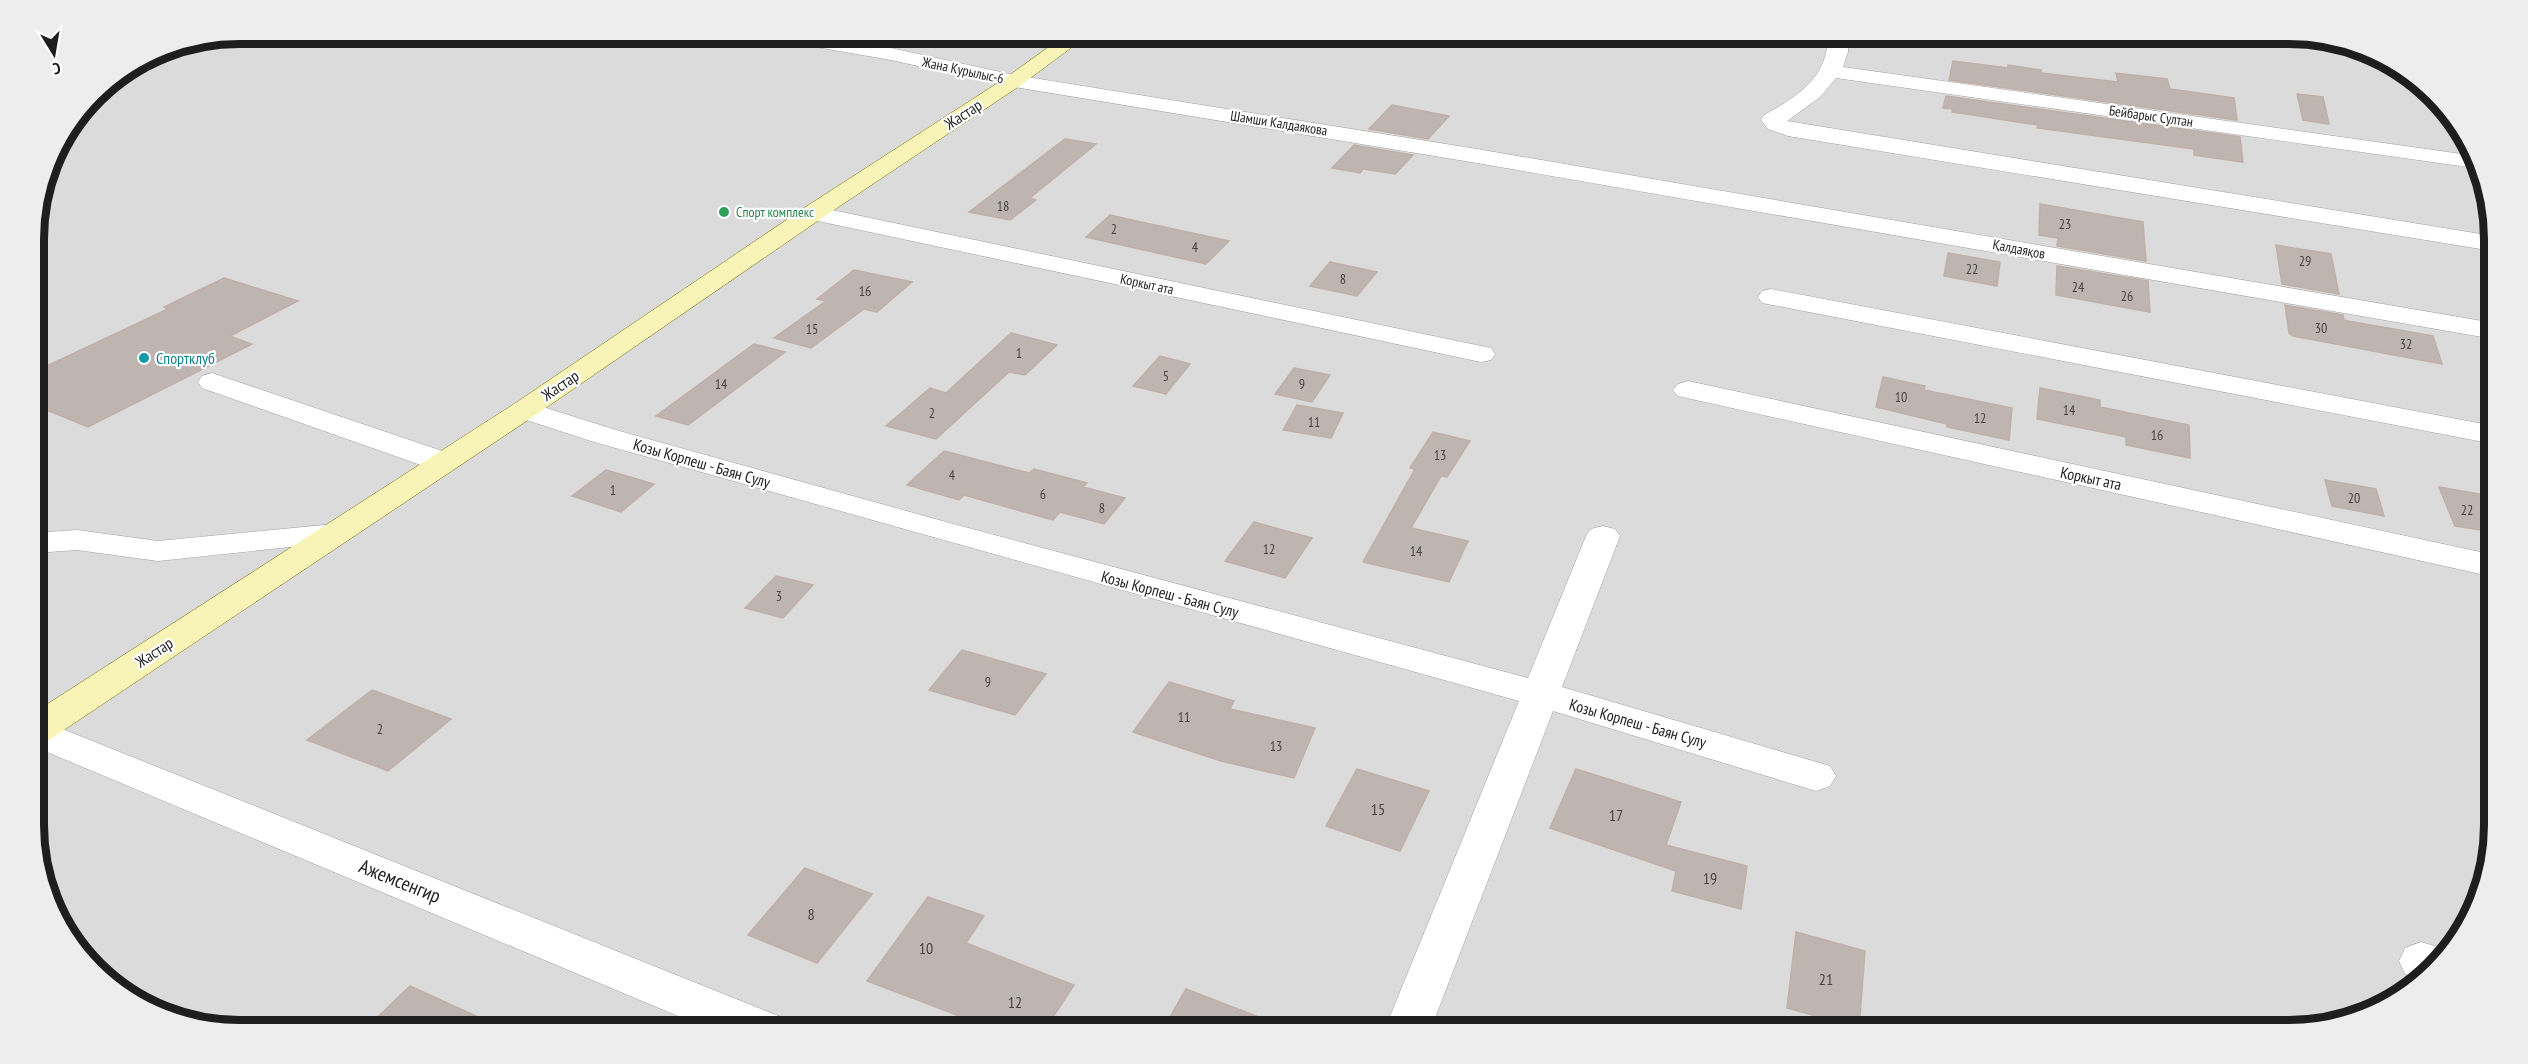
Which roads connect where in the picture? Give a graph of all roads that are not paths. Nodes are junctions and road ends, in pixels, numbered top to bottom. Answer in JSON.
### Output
{"nodes":[{"id":1,"x":833,"y":44,"type":"edge"},
{"id":2,"x":1066,"y":44,"type":"edge"},
{"id":3,"x":1838,"y":44,"type":"edge"},
{"id":4,"x":1830,"y":70,"type":"junction"},
{"id":5,"x":1014,"y":81,"type":"junction"},
{"id":6,"x":2469,"y":162,"type":"edge"},
{"id":7,"x":1544,"y":167,"type":"joint"},
{"id":8,"x":813,"y":213,"type":"junction"},
{"id":9,"x":2484,"y":242,"type":"edge"},
{"id":10,"x":1771,"y":297,"type":"dead end"},
{"id":11,"x":2484,"y":329,"type":"edge"},
{"id":12,"x":1481,"y":354,"type":"dead end"},
{"id":13,"x":212,"y":382,"type":"dead end"},
{"id":14,"x":1688,"y":390,"type":"dead end"},
{"id":15,"x":524,"y":410,"type":"junction"},
{"id":16,"x":2484,"y":433,"type":"edge"},
{"id":17,"x":443,"y":462,"type":"junction"},
{"id":18,"x":335,"y":534,"type":"junction"},
{"id":19,"x":1603,"y":536,"type":"dead end"},
{"id":20,"x":44,"y":542,"type":"edge"},
{"id":21,"x":2484,"y":564,"type":"edge"},
{"id":22,"x":1539,"y":694,"type":"junction"},
{"id":23,"x":44,"y":724,"type":"edge"},
{"id":24,"x":44,"y":735,"type":"edge"},
{"id":25,"x":1816,"y":776,"type":"dead end"},
{"id":26,"x":738,"y":1020,"type":"edge"},
{"id":27,"x":1411,"y":1020,"type":"edge"}],
"edges":[{"from":1,"to":5,"type":"street","name":"Жана Курылыс-6"},
{"from":2,"to":5,"type":"street","name":"Жастар"},
{"from":3,"to":4,"type":"street"},
{"from":4,"to":6,"type":"street","name":"Бейбарыс Султан"},
{"from":4,"to":9,"type":"street"},
{"from":5,"to":7,"type":"street","name":"Шамши Калдаякова"},
{"from":5,"to":8,"type":"street","name":"Жастар"},
{"from":7,"to":11,"type":"street","name":"Қалдаяқов"},
{"from":8,"to":12,"type":"street","name":"Коркыт ата"},
{"from":8,"to":15,"type":"street","name":"Жастар"},
{"from":10,"to":16,"type":"street"},
{"from":13,"to":17,"type":"street"},
{"from":14,"to":21,"type":"street","name":"Коркыт ата"},
{"from":15,"to":17,"type":"street","name":"Жастар"},
{"from":15,"to":22,"type":"street","name":"Козы Корпеш - Баян Сулу"},
{"from":17,"to":18,"type":"street","name":"Жастар"},
{"from":18,"to":20,"type":"street"},
{"from":18,"to":23,"type":"street","name":"Жастар"},
{"from":19,"to":22,"type":"street"},
{"from":22,"to":25,"type":"street","name":"Козы Корпеш - Баян Сулу"},
{"from":22,"to":27,"type":"street"},
{"from":24,"to":26,"type":"street","name":"Ажемсенгир"}]}
